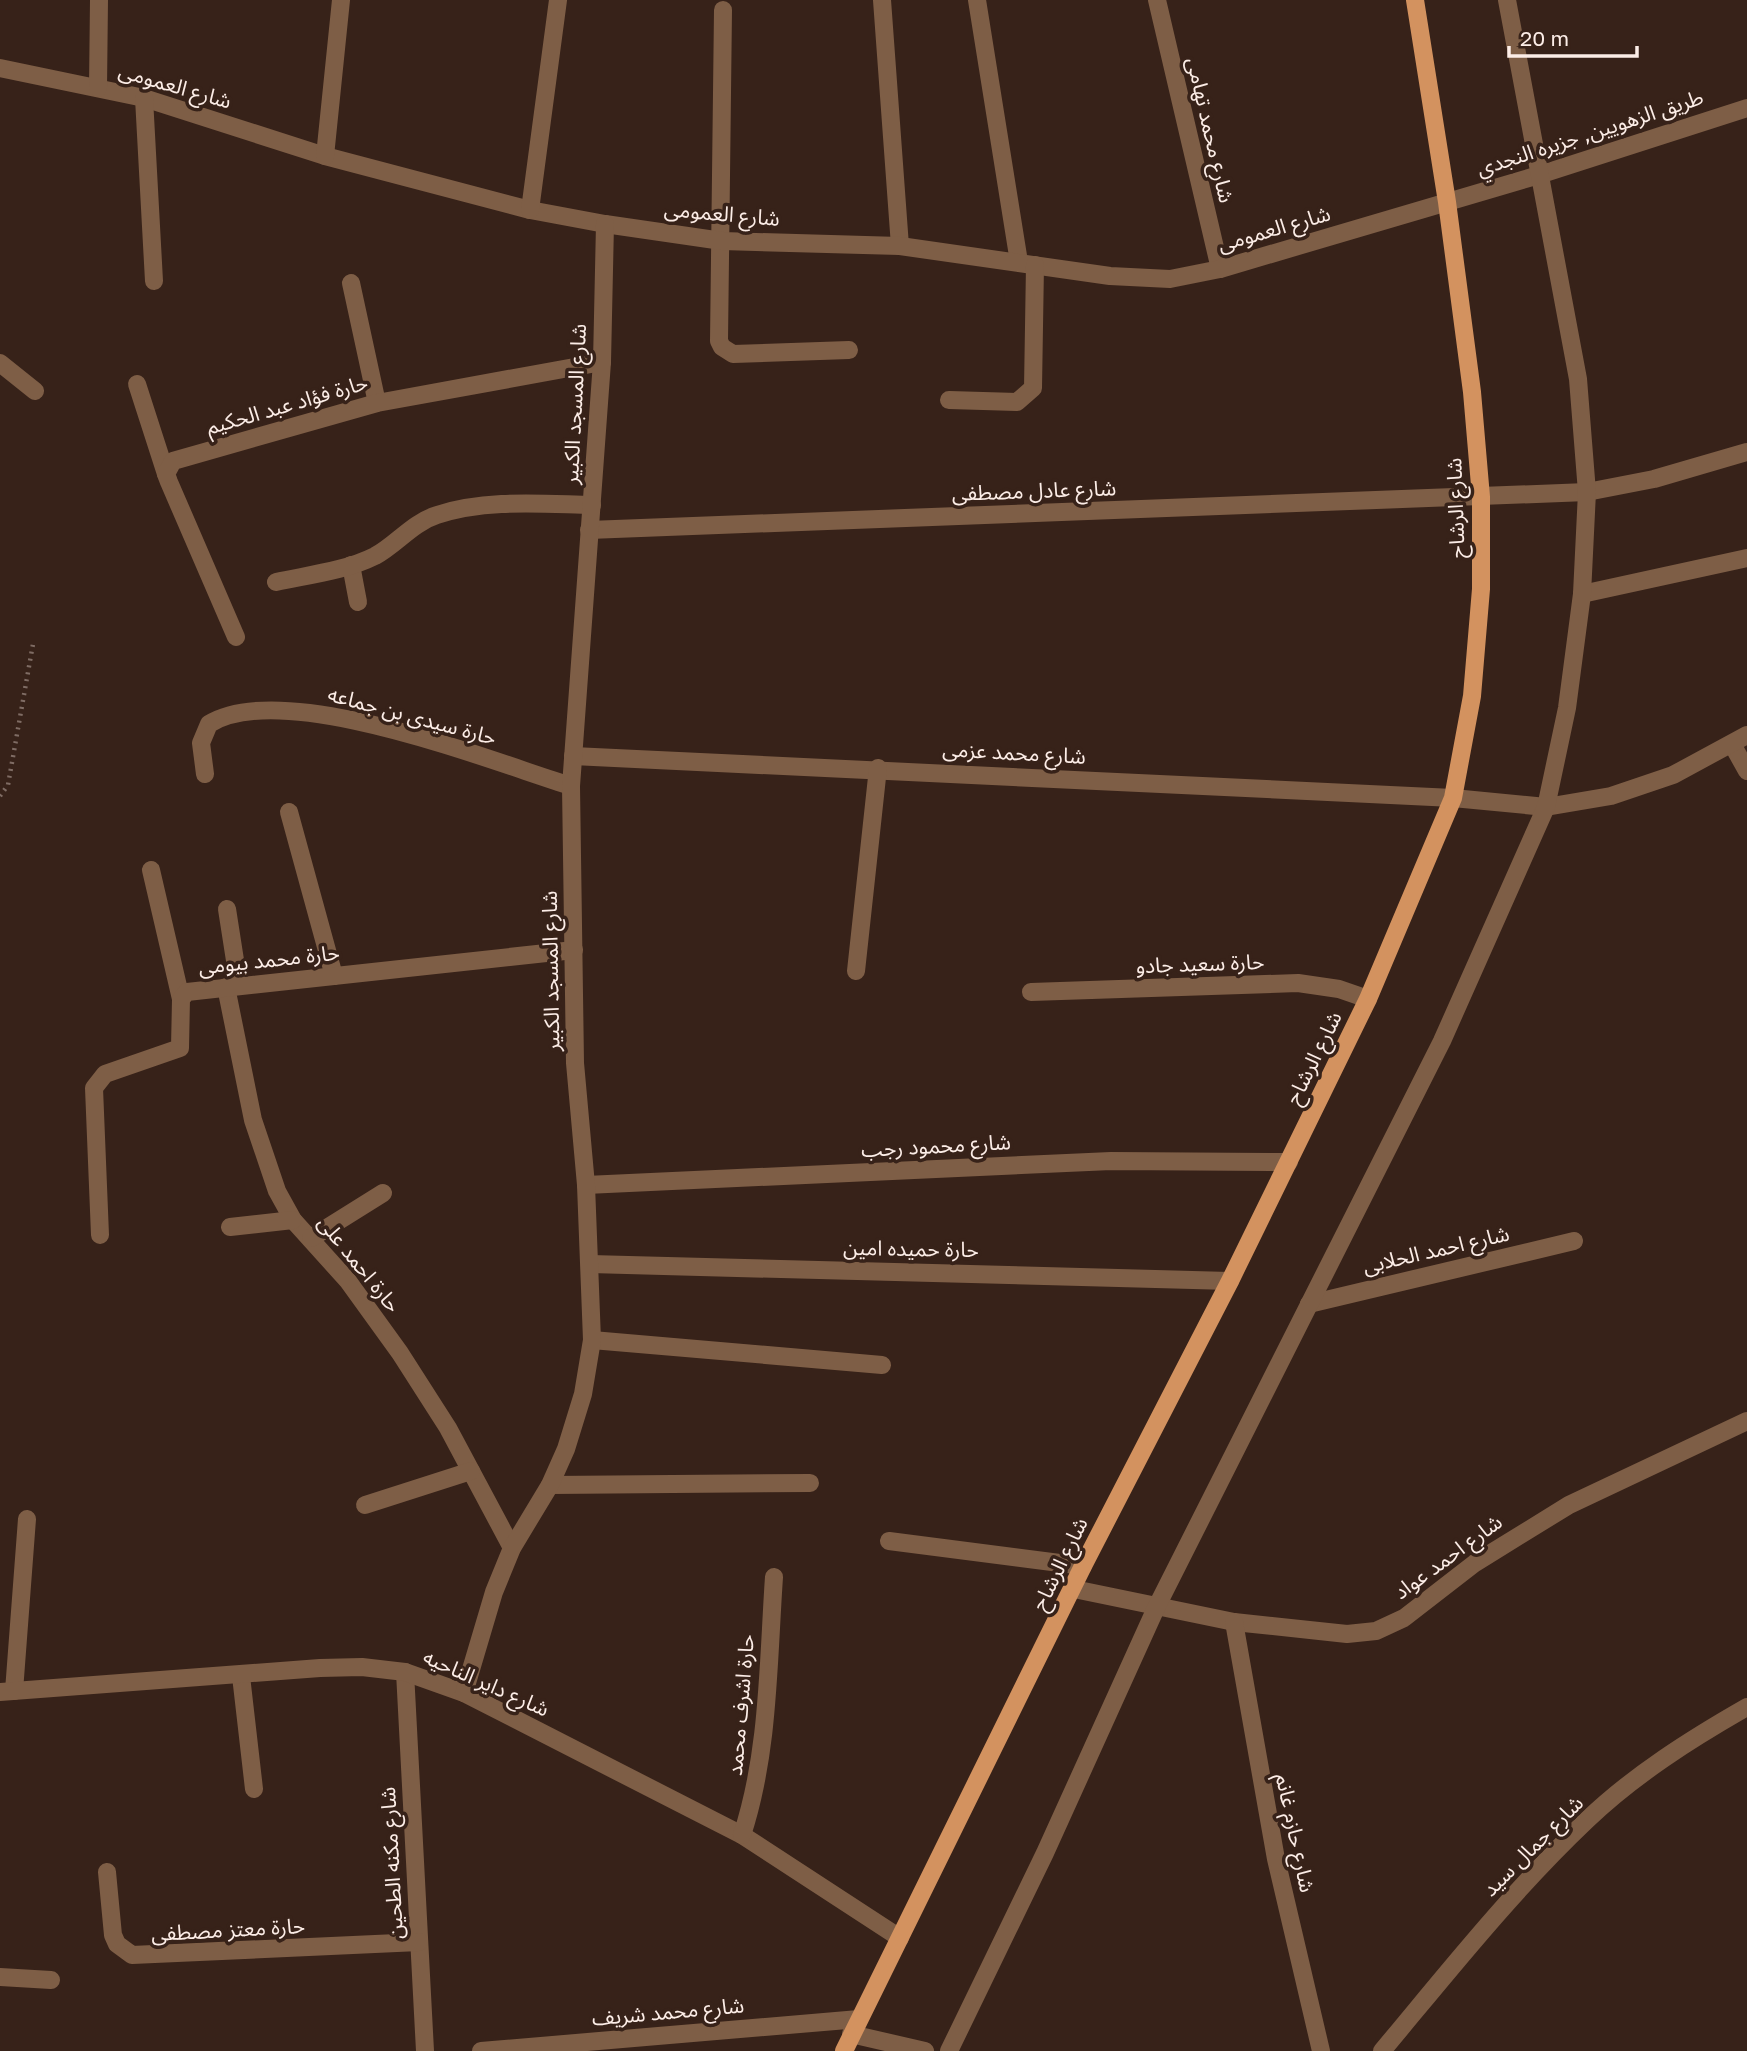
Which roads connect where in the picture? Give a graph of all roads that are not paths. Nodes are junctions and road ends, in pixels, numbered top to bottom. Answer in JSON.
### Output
{"nodes":[{"id":1,"x":99,"y":0,"type":"edge"},
{"id":2,"x":341,"y":0,"type":"edge"},
{"id":3,"x":558,"y":0,"type":"edge"},
{"id":4,"x":882,"y":0,"type":"edge"},
{"id":5,"x":976,"y":0,"type":"edge"},
{"id":6,"x":1157,"y":0,"type":"edge"},
{"id":7,"x":1415,"y":0,"type":"edge"},
{"id":8,"x":1507,"y":0,"type":"edge"},
{"id":9,"x":723,"y":10,"type":"dead end"},
{"id":10,"x":0,"y":68,"type":"edge"},
{"id":11,"x":98,"y":88,"type":"junction"},
{"id":12,"x":144,"y":98,"type":"junction"},
{"id":13,"x":1747,"y":107,"type":"edge"},
{"id":14,"x":326,"y":156,"type":"junction"},
{"id":15,"x":1539,"y":175,"type":"junction"},
{"id":16,"x":1447,"y":202,"type":"junction"},
{"id":17,"x":530,"y":210,"type":"junction"},
{"id":18,"x":606,"y":225,"type":"junction"},
{"id":19,"x":722,"y":241,"type":"junction"},
{"id":20,"x":900,"y":246,"type":"junction"},
{"id":21,"x":1027,"y":263,"type":"junction"},
{"id":22,"x":1220,"y":270,"type":"junction"},
{"id":23,"x":154,"y":281,"type":"dead end"},
{"id":24,"x":351,"y":283,"type":"dead end"},
{"id":25,"x":849,"y":350,"type":"dead end"},
{"id":26,"x":602,"y":362,"type":"junction"},
{"id":27,"x":0,"y":363,"type":"edge"},
{"id":28,"x":138,"y":384,"type":"dead end"},
{"id":29,"x":35,"y":391,"type":"dead end"},
{"id":30,"x":949,"y":400,"type":"dead end"},
{"id":31,"x":377,"y":403,"type":"junction"},
{"id":32,"x":1747,"y":452,"type":"edge"},
{"id":33,"x":166,"y":474,"type":"junction"},
{"id":34,"x":1587,"y":492,"type":"junction"},
{"id":35,"x":1481,"y":497,"type":"junction"},
{"id":36,"x":592,"y":505,"type":"junction"},
{"id":37,"x":589,"y":530,"type":"junction"},
{"id":38,"x":1747,"y":558,"type":"edge"},
{"id":39,"x":351,"y":565,"type":"junction"},
{"id":40,"x":276,"y":582,"type":"dead end"},
{"id":41,"x":1582,"y":594,"type":"junction"},
{"id":42,"x":358,"y":602,"type":"dead end"},
{"id":43,"x":236,"y":637,"type":"dead end"},
{"id":44,"x":1740,"y":740,"type":"edge"},
{"id":45,"x":573,"y":756,"type":"junction"},
{"id":46,"x":878,"y":768,"type":"junction"},
{"id":47,"x":1747,"y":771,"type":"edge"},
{"id":48,"x":205,"y":774,"type":"dead end"},
{"id":49,"x":571,"y":786,"type":"junction"},
{"id":50,"x":1453,"y":798,"type":"junction"},
{"id":51,"x":1546,"y":807,"type":"junction"},
{"id":52,"x":289,"y":811,"type":"dead end"},
{"id":53,"x":150,"y":870,"type":"dead end"},
{"id":54,"x":227,"y":909,"type":"dead end"},
{"id":55,"x":574,"y":950,"type":"junction"},
{"id":56,"x":856,"y":971,"type":"dead end"},
{"id":57,"x":334,"y":976,"type":"junction"},
{"id":58,"x":232,"y":986,"type":"junction"},
{"id":59,"x":1031,"y":992,"type":"dead end"},
{"id":60,"x":181,"y":999,"type":"junction"},
{"id":61,"x":1368,"y":999,"type":"junction"},
{"id":62,"x":1289,"y":1162,"type":"junction"},
{"id":63,"x":586,"y":1185,"type":"junction"},
{"id":64,"x":383,"y":1193,"type":"dead end"},
{"id":65,"x":293,"y":1220,"type":"junction"},
{"id":66,"x":230,"y":1227,"type":"dead end"},
{"id":67,"x":100,"y":1235,"type":"dead end"},
{"id":68,"x":311,"y":1238,"type":"junction"},
{"id":69,"x":1574,"y":1241,"type":"dead end"},
{"id":70,"x":590,"y":1264,"type":"junction"},
{"id":71,"x":1230,"y":1280,"type":"junction"},
{"id":72,"x":1309,"y":1304,"type":"junction"},
{"id":73,"x":592,"y":1340,"type":"junction"},
{"id":74,"x":883,"y":1365,"type":"dead end"},
{"id":75,"x":1747,"y":1421,"type":"edge"},
{"id":76,"x":471,"y":1471,"type":"junction"},
{"id":77,"x":810,"y":1483,"type":"dead end"},
{"id":78,"x":550,"y":1485,"type":"junction"},
{"id":79,"x":365,"y":1505,"type":"dead end"},
{"id":80,"x":27,"y":1519,"type":"dead end"},
{"id":81,"x":889,"y":1541,"type":"dead end"},
{"id":82,"x":512,"y":1548,"type":"junction"},
{"id":83,"x":1083,"y":1566,"type":"junction"},
{"id":84,"x":774,"y":1577,"type":"dead end"},
{"id":85,"x":1074,"y":1589,"type":"junction"},
{"id":86,"x":1156,"y":1608,"type":"junction"},
{"id":87,"x":1234,"y":1622,"type":"junction"},
{"id":88,"x":405,"y":1672,"type":"junction"},
{"id":89,"x":241,"y":1676,"type":"junction"},
{"id":90,"x":7,"y":1692,"type":"edge"},
{"id":91,"x":464,"y":1693,"type":"junction"},
{"id":92,"x":1747,"y":1707,"type":"edge"},
{"id":93,"x":254,"y":1788,"type":"dead end"},
{"id":94,"x":742,"y":1835,"type":"junction"},
{"id":95,"x":107,"y":1872,"type":"dead end"},
{"id":96,"x":900,"y":1938,"type":"junction"},
{"id":97,"x":419,"y":1942,"type":"junction"},
{"id":98,"x":0,"y":1977,"type":"edge"},
{"id":99,"x":51,"y":1980,"type":"dead end"},
{"id":100,"x":851,"y":2035,"type":"edge"},
{"id":101,"x":425,"y":2051,"type":"edge"},
{"id":102,"x":481,"y":2051,"type":"edge"},
{"id":103,"x":925,"y":2051,"type":"edge"},
{"id":104,"x":949,"y":2051,"type":"edge"},
{"id":105,"x":1321,"y":2051,"type":"edge"},
{"id":106,"x":1382,"y":2051,"type":"edge"}],
"edges":[{"from":1,"to":11,"type":"street"},
{"from":2,"to":14,"type":"street"},
{"from":3,"to":17,"type":"street"},
{"from":4,"to":20,"type":"street"},
{"from":5,"to":21,"type":"street"},
{"from":6,"to":22,"type":"street","name":"شارع محمد تهامى"},
{"from":7,"to":16,"type":"main road","name":"شارع الرشاح"},
{"from":8,"to":15,"type":"street"},
{"from":9,"to":19,"type":"street"},
{"from":10,"to":11,"type":"street","name":"شارع العمومى"},
{"from":11,"to":12,"type":"street","name":"شارع العمومى"},
{"from":12,"to":14,"type":"street","name":"شارع العمومى"},
{"from":12,"to":23,"type":"street"},
{"from":13,"to":15,"type":"street","name":"طريق الزهويين, جزيره النجدي"},
{"from":14,"to":17,"type":"street","name":"شارع العمومى"},
{"from":15,"to":16,"type":"street","name":"طريق الزهويين, جزيره النجدي"},
{"from":15,"to":34,"type":"street"},
{"from":16,"to":22,"type":"street","name":"شارع العمومى"},
{"from":16,"to":35,"type":"main road","name":"شارع الرشاح"},
{"from":17,"to":18,"type":"street","name":"شارع العمومى"},
{"from":18,"to":19,"type":"street","name":"شارع العمومى"},
{"from":18,"to":26,"type":"street","name":"شارع المسجد الكبير"},
{"from":19,"to":20,"type":"street","name":"شارع العمومى"},
{"from":19,"to":25,"type":"street"},
{"from":20,"to":21,"type":"street","name":"شارع العمومى"},
{"from":21,"to":22,"type":"street","name":"شارع العمومى"},
{"from":21,"to":30,"type":"street"},
{"from":24,"to":31,"type":"street"},
{"from":26,"to":31,"type":"street","name":"حارة فؤاد عبد الحكيم"},
{"from":26,"to":36,"type":"street","name":"شارع المسجد الكبير"},
{"from":27,"to":29,"type":"street"},
{"from":28,"to":33,"type":"street"},
{"from":31,"to":33,"type":"street","name":"حارة فؤاد عبد الحكيم"},
{"from":32,"to":34,"type":"street","name":"شارع عادل مصطفى"},
{"from":33,"to":43,"type":"street"},
{"from":34,"to":35,"type":"street","name":"شارع عادل مصطفى"},
{"from":34,"to":41,"type":"street"},
{"from":35,"to":37,"type":"street","name":"شارع عادل مصطفى"},
{"from":35,"to":50,"type":"main road","name":"شارع الرشاح"},
{"from":36,"to":37,"type":"street","name":"شارع المسجد الكبير"},
{"from":36,"to":39,"type":"street"},
{"from":37,"to":45,"type":"street","name":"شارع المسجد الكبير"},
{"from":38,"to":41,"type":"street"},
{"from":39,"to":40,"type":"street"},
{"from":39,"to":42,"type":"street"},
{"from":41,"to":51,"type":"street"},
{"from":44,"to":47,"type":"street"},
{"from":44,"to":51,"type":"street","name":"شارع محمد عزمى"},
{"from":45,"to":46,"type":"street","name":"شارع محمد عزمى"},
{"from":45,"to":49,"type":"street","name":"شارع المسجد الكبير"},
{"from":46,"to":50,"type":"street","name":"شارع محمد عزمى"},
{"from":46,"to":56,"type":"street"},
{"from":48,"to":49,"type":"street","name":"حارة سيدى بن جماعه"},
{"from":49,"to":55,"type":"street","name":"شارع المسجد الكبير"},
{"from":50,"to":51,"type":"street","name":"شارع محمد عزمى"},
{"from":50,"to":61,"type":"main road","name":"شارع الرشاح"},
{"from":51,"to":72,"type":"street"},
{"from":52,"to":57,"type":"street"},
{"from":53,"to":60,"type":"street"},
{"from":54,"to":58,"type":"street","name":"حارة احمد على"},
{"from":55,"to":57,"type":"street","name":"حارة محمد بيومى"},
{"from":55,"to":63,"type":"street","name":"شارع المسجد الكبير"},
{"from":57,"to":58,"type":"street","name":"حارة محمد بيومى"},
{"from":58,"to":60,"type":"street","name":"حارة محمد بيومى"},
{"from":58,"to":65,"type":"street","name":"حارة احمد على"},
{"from":59,"to":61,"type":"street","name":"حارة سعيد جادو"},
{"from":60,"to":67,"type":"street","name":"حارة محمد بيومى"},
{"from":61,"to":62,"type":"main road","name":"شارع الرشاح"},
{"from":62,"to":63,"type":"street","name":"شارع محمود رجب"},
{"from":62,"to":71,"type":"main road","name":"شارع الرشاح"},
{"from":63,"to":70,"type":"street","name":"شارع المسجد الكبير"},
{"from":64,"to":68,"type":"street"},
{"from":65,"to":66,"type":"street"},
{"from":65,"to":68,"type":"street","name":"حارة احمد على"},
{"from":68,"to":76,"type":"street","name":"حارة احمد على"},
{"from":69,"to":72,"type":"street","name":"شارع احمد الحلابى"},
{"from":70,"to":71,"type":"street","name":"حارة حميده امين"},
{"from":70,"to":73,"type":"street","name":"شارع المسجد الكبير"},
{"from":71,"to":83,"type":"main road","name":"شارع الرشاح"},
{"from":72,"to":86,"type":"street"},
{"from":73,"to":74,"type":"street"},
{"from":73,"to":78,"type":"street","name":"شارع المسجد الكبير"},
{"from":75,"to":87,"type":"street","name":"شارع احمد عواد"},
{"from":76,"to":79,"type":"street"},
{"from":76,"to":82,"type":"street","name":"حارة احمد على"},
{"from":77,"to":78,"type":"street"},
{"from":78,"to":82,"type":"street","name":"شارع المسجد الكبير"},
{"from":80,"to":90,"type":"street"},
{"from":81,"to":83,"type":"street"},
{"from":82,"to":91,"type":"street","name":"شارع المسجد الكبير"},
{"from":83,"to":85,"type":"main road","name":"شارع الرشاح"},
{"from":84,"to":94,"type":"street","name":"حارة اشرف محمد"},
{"from":85,"to":86,"type":"street","name":"شارع احمد عواد"},
{"from":85,"to":96,"type":"main road","name":"شارع الرشاح"},
{"from":86,"to":87,"type":"street","name":"شارع احمد عواد"},
{"from":86,"to":104,"type":"street"},
{"from":87,"to":105,"type":"street","name":"شارع حازم غانم"},
{"from":88,"to":89,"type":"street","name":"شارع داير الناحيه"},
{"from":88,"to":91,"type":"street","name":"شارع داير الناحيه"},
{"from":88,"to":97,"type":"street","name":"شارع مكنه الطحين"},
{"from":89,"to":90,"type":"street","name":"شارع داير الناحيه"},
{"from":89,"to":93,"type":"street"},
{"from":91,"to":94,"type":"street","name":"شارع داير الناحيه"},
{"from":92,"to":106,"type":"street","name":"شارع جمال سيد"},
{"from":94,"to":96,"type":"street","name":"شارع داير الناحيه"},
{"from":95,"to":97,"type":"street","name":"حارة معتز مصطفى"},
{"from":96,"to":100,"type":"main road","name":"شارع الرشاح"},
{"from":97,"to":101,"type":"street","name":"شارع مكنه الطحين"},
{"from":98,"to":99,"type":"street"},
{"from":100,"to":102,"type":"street","name":"شارع محمد شريف"},
{"from":100,"to":103,"type":"street","name":"شارع محمد شريف"}]}
